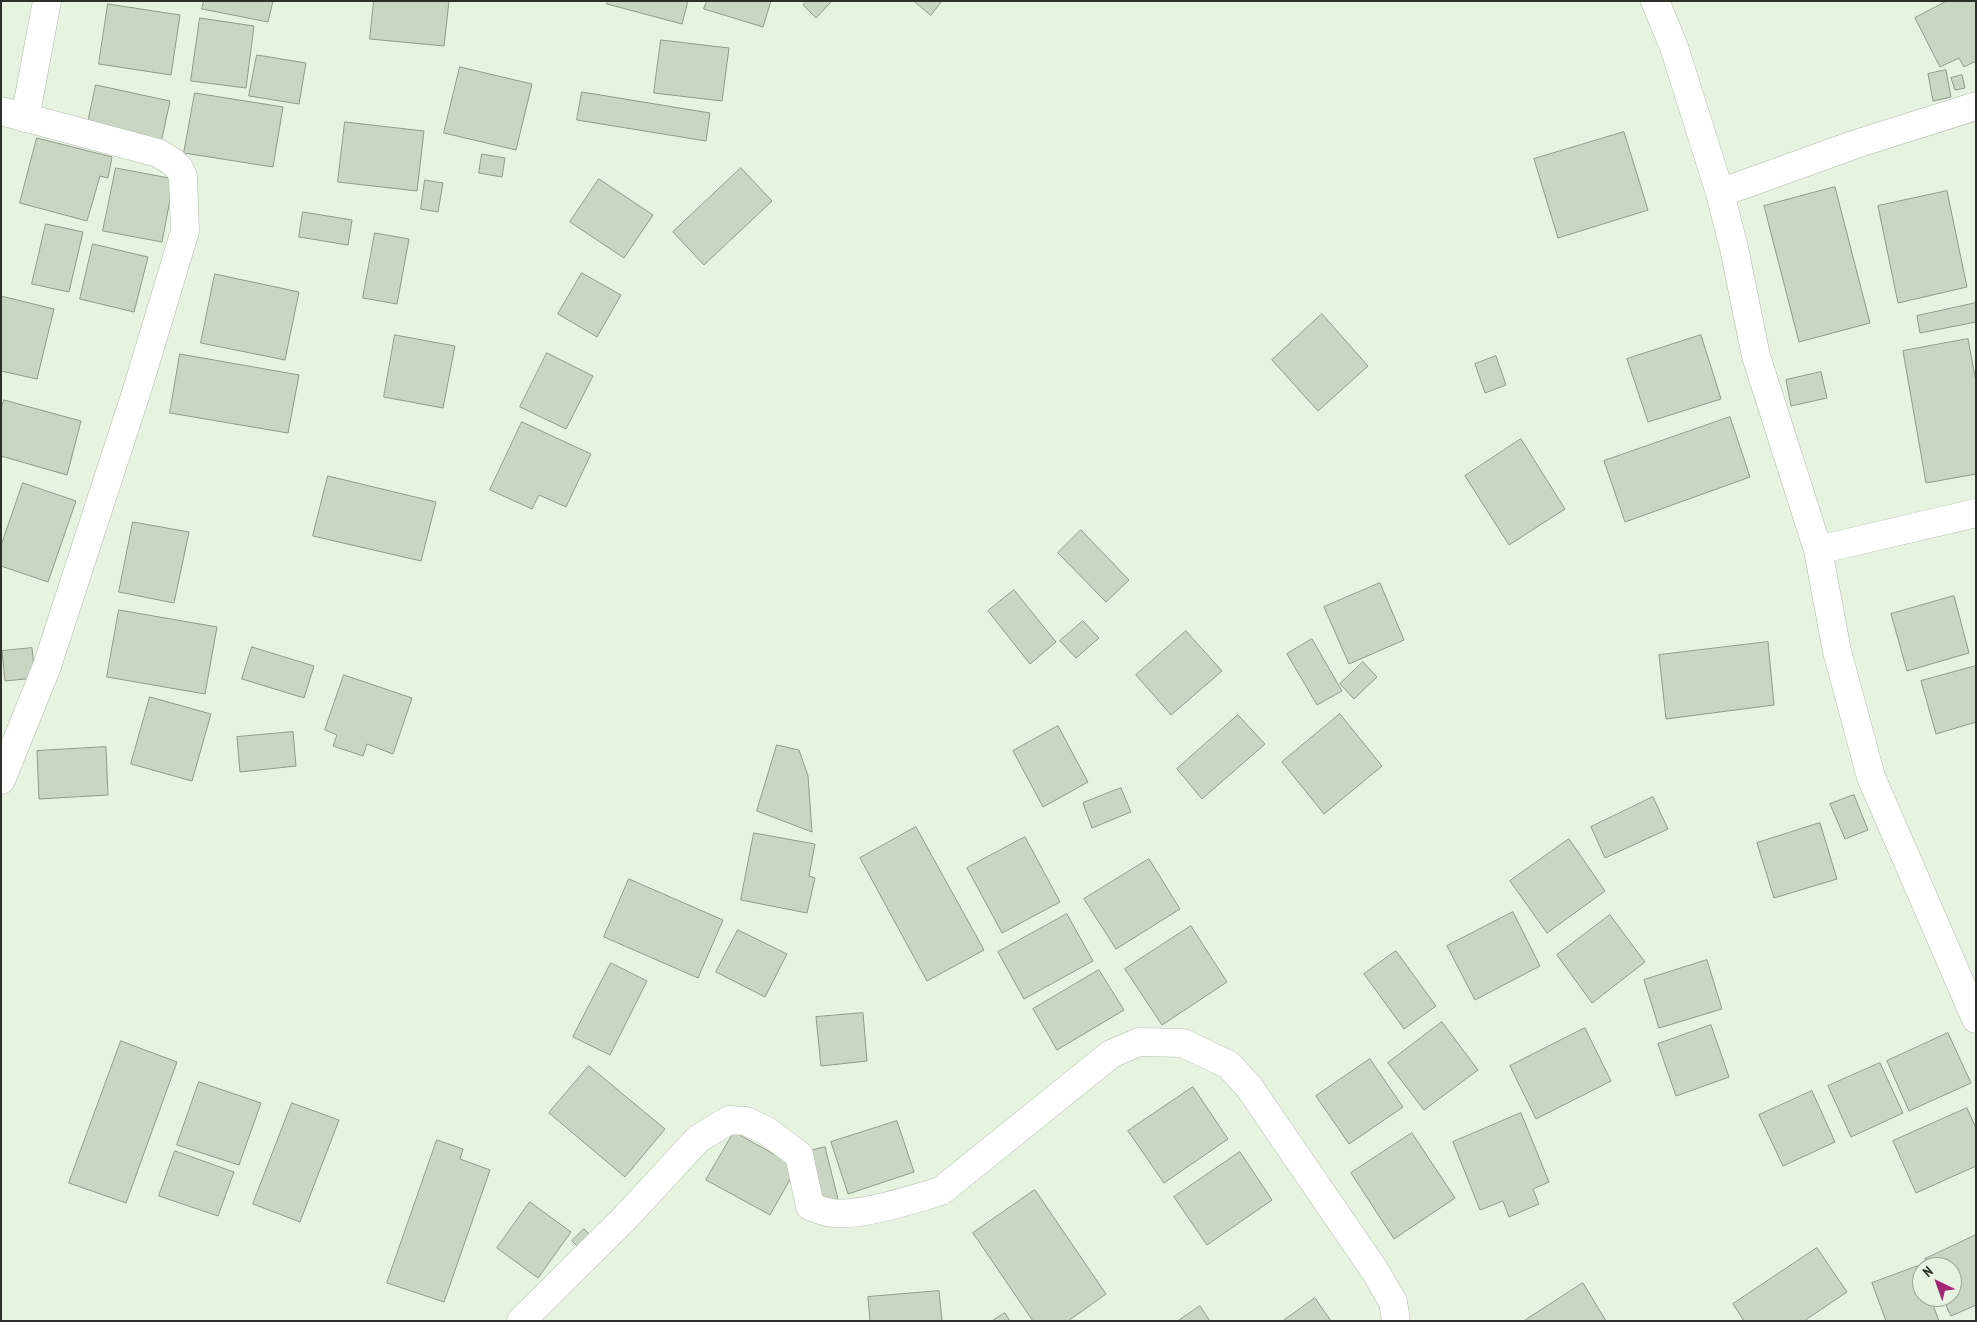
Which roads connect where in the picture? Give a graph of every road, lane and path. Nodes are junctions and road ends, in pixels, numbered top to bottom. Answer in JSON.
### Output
{"nodes":[{"id":1,"x":47,"y":1,"type":"edge"},
{"id":2,"x":1656,"y":1,"type":"edge"},
{"id":3,"x":1976,"y":106,"type":"edge"},
{"id":4,"x":13,"y":115,"type":"edge"},
{"id":5,"x":1720,"y":193,"type":"junction"},
{"id":6,"x":1976,"y":513,"type":"edge"},
{"id":7,"x":1818,"y":550,"type":"junction"},
{"id":8,"x":1,"y":780,"type":"edge"},
{"id":9,"x":1976,"y":1019,"type":"edge"},
{"id":10,"x":521,"y":1321,"type":"edge"},
{"id":11,"x":1396,"y":1321,"type":"edge"}],
"edges":[{"from":1,"to":4,"type":"street"},
{"from":2,"to":5,"type":"street"},
{"from":3,"to":5,"type":"street"},
{"from":4,"to":8,"type":"street"},
{"from":5,"to":7,"type":"street"},
{"from":6,"to":7,"type":"street"},
{"from":7,"to":9,"type":"street"},
{"from":10,"to":11,"type":"street"}]}
